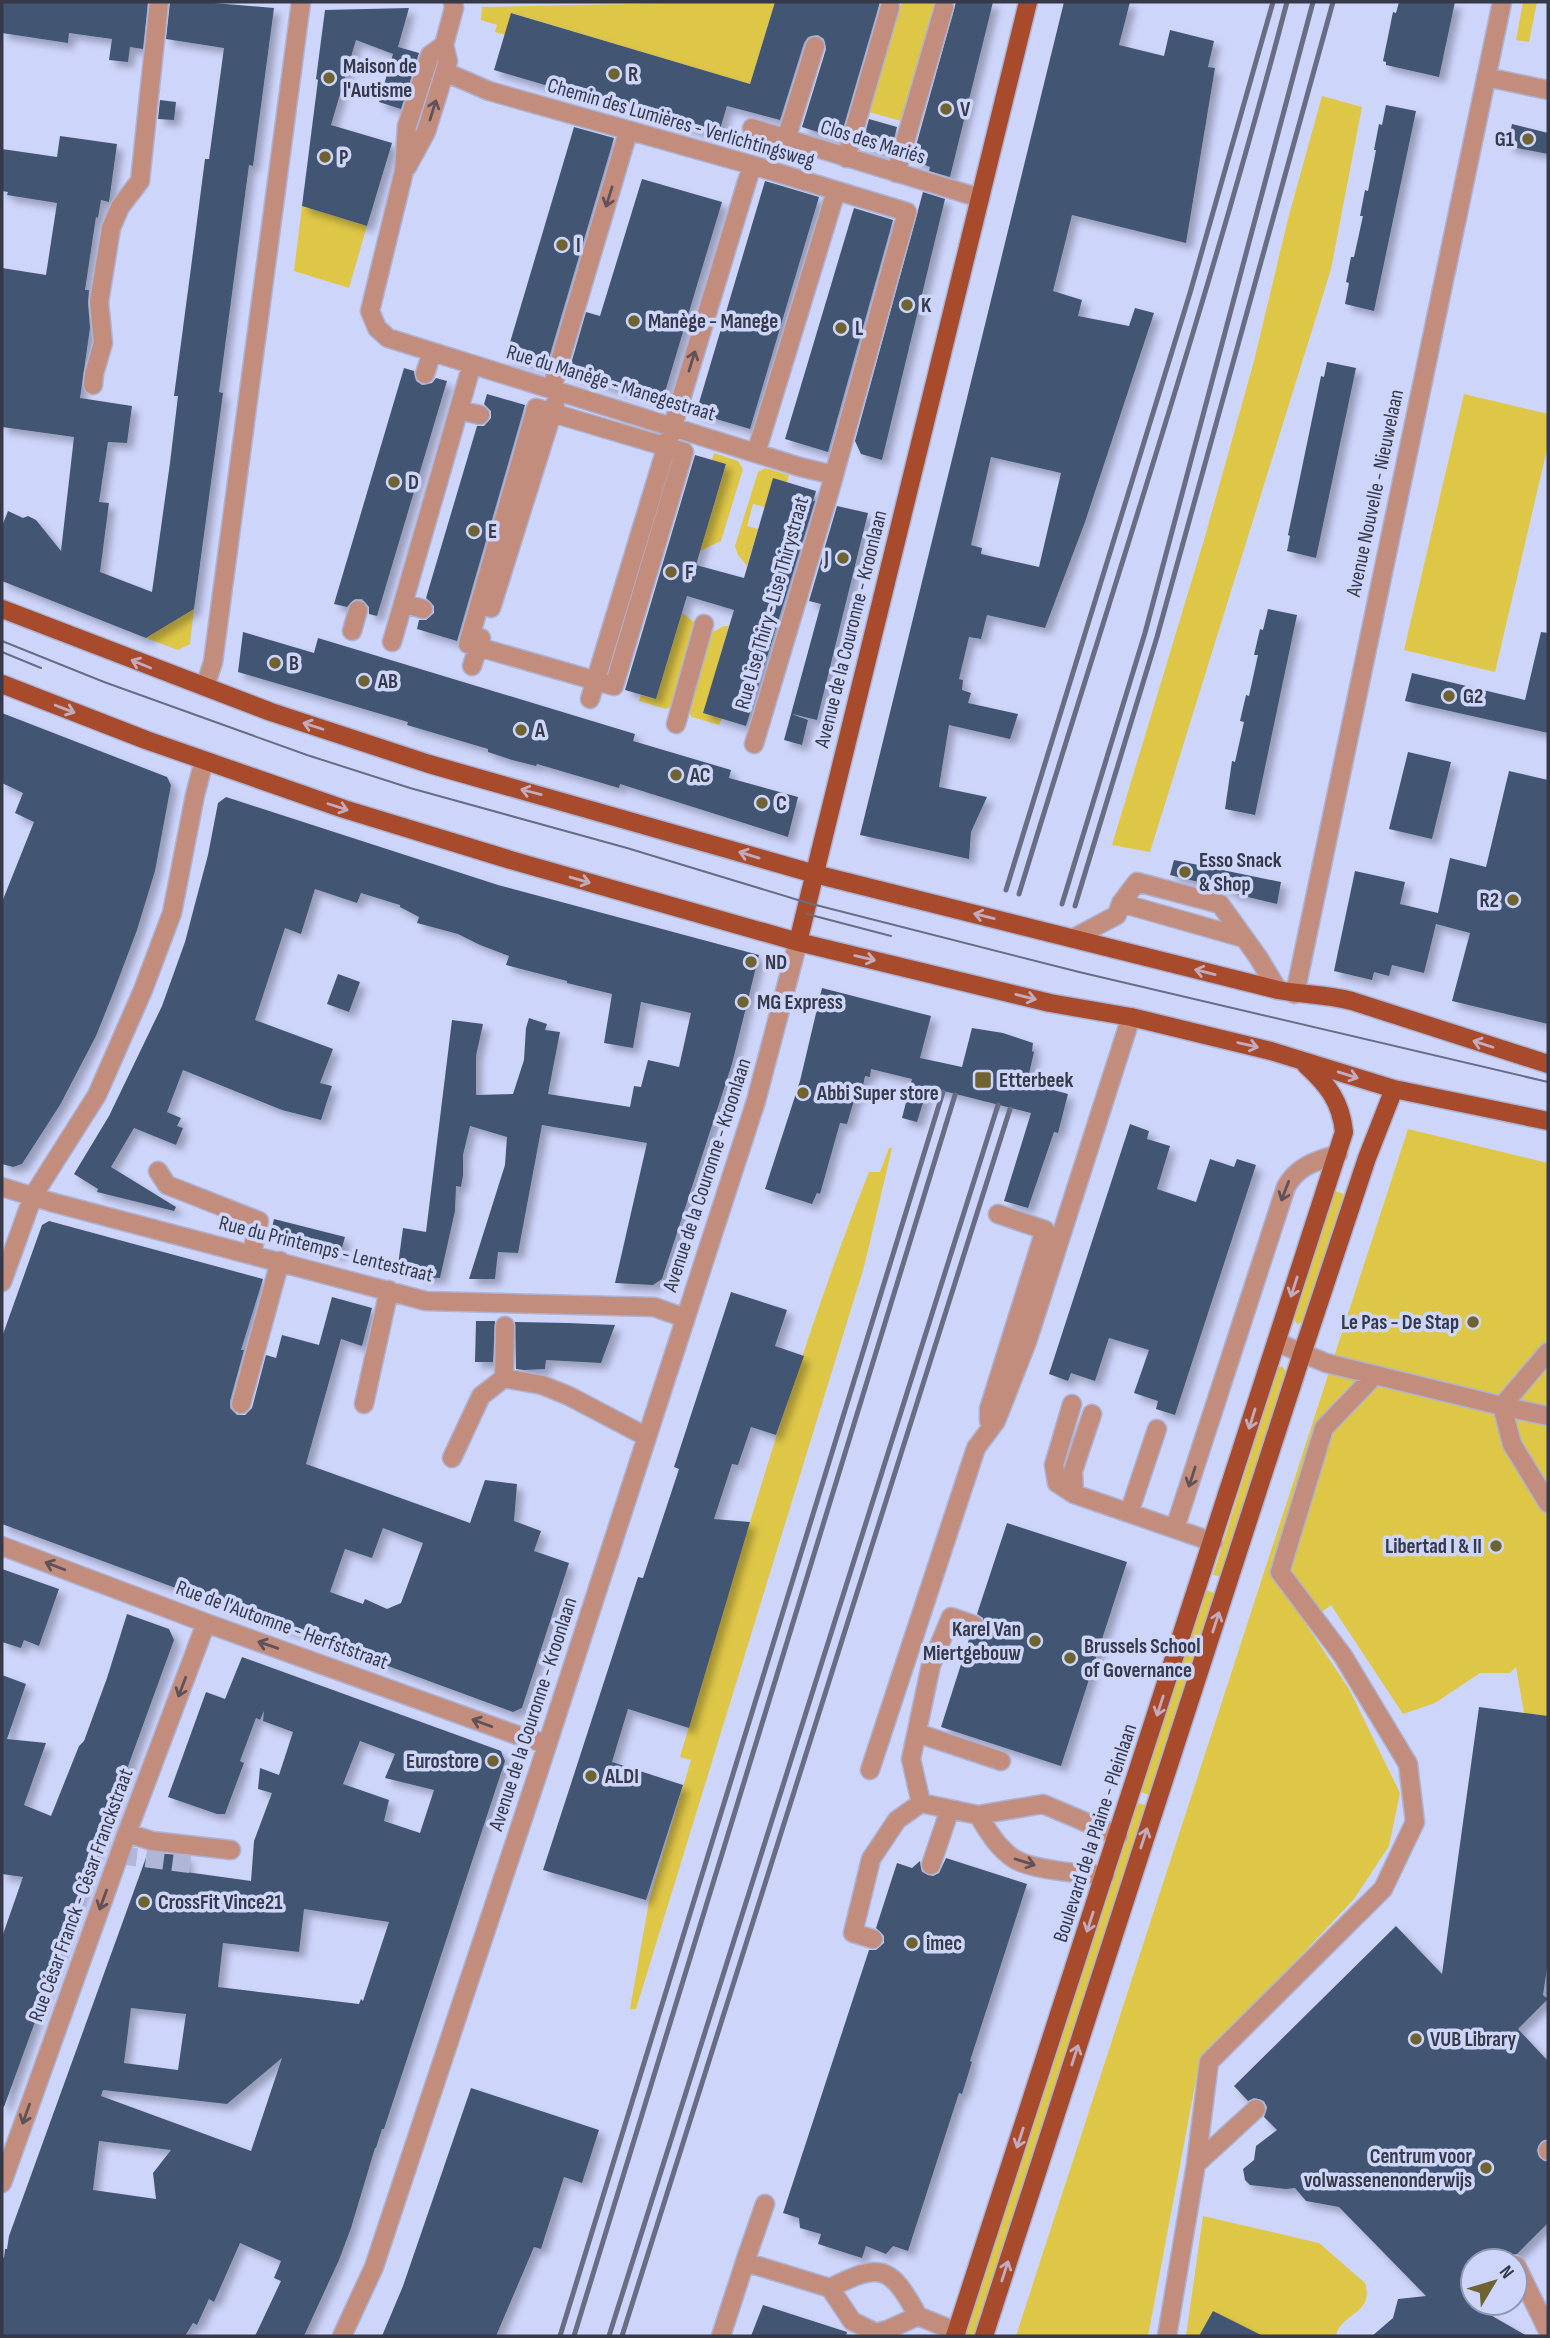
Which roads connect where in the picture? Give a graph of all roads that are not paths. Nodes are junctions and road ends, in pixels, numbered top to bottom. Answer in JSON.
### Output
{"nodes":[{"id":1,"x":159,"y":2,"type":"edge"},
{"id":2,"x":300,"y":2,"type":"edge"},
{"id":3,"x":453,"y":2,"type":"edge"},
{"id":4,"x":1028,"y":2,"type":"edge"},
{"id":5,"x":1502,"y":2,"type":"edge"},
{"id":6,"x":890,"y":7,"type":"dead end"},
{"id":7,"x":944,"y":7,"type":"dead end"},
{"id":8,"x":444,"y":46,"type":"junction"},
{"id":9,"x":815,"y":46,"type":"dead end"},
{"id":10,"x":445,"y":72,"type":"junction"},
{"id":11,"x":1486,"y":77,"type":"junction"},
{"id":12,"x":1548,"y":90,"type":"edge"},
{"id":13,"x":752,"y":128,"type":"dead end"},
{"id":14,"x":628,"y":132,"type":"junction"},
{"id":15,"x":786,"y":139,"type":"junction"},
{"id":16,"x":846,"y":158,"type":"junction"},
{"id":17,"x":752,"y":165,"type":"junction"},
{"id":18,"x":404,"y":171,"type":"junction"},
{"id":19,"x":895,"y":173,"type":"junction"},
{"id":20,"x":836,"y":191,"type":"junction"},
{"id":21,"x":980,"y":198,"type":"junction"},
{"id":22,"x":907,"y":212,"type":"joint"},
{"id":23,"x":432,"y":352,"type":"junction"},
{"id":24,"x":472,"y":364,"type":"junction"},
{"id":25,"x":425,"y":374,"type":"dead end"},
{"id":26,"x":93,"y":386,"type":"dead end"},
{"id":27,"x":556,"y":389,"type":"junction"},
{"id":28,"x":459,"y":410,"type":"junction"},
{"id":29,"x":552,"y":413,"type":"junction"},
{"id":30,"x":480,"y":415,"type":"dead end"},
{"id":31,"x":673,"y":426,"type":"junction"},
{"id":32,"x":666,"y":447,"type":"junction"},
{"id":33,"x":756,"y":453,"type":"junction"},
{"id":34,"x":834,"y":475,"type":"junction"},
{"id":35,"x":403,"y":603,"type":"junction"},
{"id":36,"x":2,"y":609,"type":"edge"},
{"id":37,"x":423,"y":609,"type":"dead end"},
{"id":38,"x":358,"y":610,"type":"dead end"},
{"id":39,"x":704,"y":624,"type":"dead end"},
{"id":40,"x":352,"y":631,"type":"dead end"},
{"id":41,"x":391,"y":642,"type":"dead end"},
{"id":42,"x":478,"y":647,"type":"junction"},
{"id":43,"x":472,"y":666,"type":"dead end"},
{"id":44,"x":595,"y":681,"type":"junction"},
{"id":45,"x":2,"y":684,"type":"edge"},
{"id":46,"x":205,"y":687,"type":"junction"},
{"id":47,"x":590,"y":699,"type":"dead end"},
{"id":48,"x":676,"y":724,"type":"dead end"},
{"id":49,"x":754,"y":744,"type":"dead end"},
{"id":50,"x":204,"y":761,"type":"junction"},
{"id":51,"x":815,"y":874,"type":"junction"},
{"id":52,"x":1121,"y":903,"type":"junction"},
{"id":53,"x":1074,"y":938,"type":"junction"},
{"id":54,"x":1244,"y":938,"type":"junction"},
{"id":55,"x":798,"y":942,"type":"junction"},
{"id":56,"x":1287,"y":992,"type":"junction"},
{"id":57,"x":1130,"y":1017,"type":"junction"},
{"id":58,"x":1301,"y":1060,"type":"junction"},
{"id":59,"x":1548,"y":1064,"type":"edge"},
{"id":60,"x":1394,"y":1089,"type":"junction"},
{"id":61,"x":1548,"y":1121,"type":"edge"},
{"id":62,"x":1338,"y":1151,"type":"junction"},
{"id":63,"x":1367,"y":1158,"type":"junction"},
{"id":64,"x":158,"y":1171,"type":"dead end"},
{"id":65,"x":2,"y":1187,"type":"edge"},
{"id":66,"x":33,"y":1196,"type":"junction"},
{"id":67,"x":998,"y":1214,"type":"dead end"},
{"id":68,"x":252,"y":1253,"type":"junction"},
{"id":69,"x":280,"y":1261,"type":"junction"},
{"id":70,"x":2,"y":1282,"type":"edge"},
{"id":71,"x":389,"y":1290,"type":"junction"},
{"id":72,"x":685,"y":1318,"type":"junction"},
{"id":73,"x":505,"y":1326,"type":"dead end"},
{"id":74,"x":1276,"y":1342,"type":"junction"},
{"id":75,"x":1548,"y":1352,"type":"edge"},
{"id":76,"x":1302,"y":1354,"type":"junction"},
{"id":77,"x":1374,"y":1376,"type":"junction"},
{"id":78,"x":504,"y":1378,"type":"junction"},
{"id":79,"x":241,"y":1404,"type":"dead end"},
{"id":80,"x":364,"y":1404,"type":"dead end"},
{"id":81,"x":1072,"y":1404,"type":"dead end"},
{"id":82,"x":1502,"y":1406,"type":"junction"},
{"id":83,"x":1092,"y":1414,"type":"dead end"},
{"id":84,"x":1548,"y":1416,"type":"edge"},
{"id":85,"x":990,"y":1429,"type":"junction"},
{"id":86,"x":1157,"y":1429,"type":"dead end"},
{"id":87,"x":648,"y":1437,"type":"junction"},
{"id":88,"x":452,"y":1458,"type":"dead end"},
{"id":89,"x":1074,"y":1494,"type":"junction"},
{"id":90,"x":1548,"y":1503,"type":"edge"},
{"id":91,"x":1129,"y":1513,"type":"junction"},
{"id":92,"x":1175,"y":1528,"type":"junction"},
{"id":93,"x":1213,"y":1542,"type":"junction"},
{"id":94,"x":2,"y":1546,"type":"edge"},
{"id":95,"x":206,"y":1623,"type":"junction"},
{"id":96,"x":974,"y":1625,"type":"dead end"},
{"id":97,"x":917,"y":1733,"type":"junction"},
{"id":98,"x":547,"y":1744,"type":"junction"},
{"id":99,"x":1001,"y":1761,"type":"dead end"},
{"id":100,"x":870,"y":1770,"type":"dead end"},
{"id":101,"x":920,"y":1803,"type":"junction"},
{"id":102,"x":950,"y":1809,"type":"junction"},
{"id":103,"x":978,"y":1815,"type":"junction"},
{"id":104,"x":127,"y":1833,"type":"junction"},
{"id":105,"x":1118,"y":1836,"type":"junction"},
{"id":106,"x":231,"y":1850,"type":"dead end"},
{"id":107,"x":931,"y":1865,"type":"dead end"},
{"id":108,"x":1105,"y":1875,"type":"junction"},
{"id":109,"x":873,"y":1939,"type":"dead end"},
{"id":110,"x":1256,"y":2109,"type":"dead end"},
{"id":111,"x":1196,"y":2164,"type":"junction"},
{"id":112,"x":2,"y":2183,"type":"edge"},
{"id":113,"x":765,"y":2204,"type":"dead end"},
{"id":114,"x":745,"y":2262,"type":"junction"},
{"id":115,"x":830,"y":2288,"type":"junction"},
{"id":116,"x":1529,"y":2292,"type":"edge"},
{"id":117,"x":918,"y":2316,"type":"junction"},
{"id":118,"x":1548,"y":2331,"type":"edge"},
{"id":119,"x":956,"y":2334,"type":"edge"},
{"id":120,"x":342,"y":2336,"type":"edge"},
{"id":121,"x":721,"y":2336,"type":"edge"},
{"id":122,"x":984,"y":2336,"type":"edge"},
{"id":123,"x":1167,"y":2336,"type":"edge"}],
"edges":[{"from":1,"to":26,"type":"street"},
{"from":2,"to":46,"type":"street"},
{"from":3,"to":8,"type":"street"},
{"from":4,"to":21,"type":"main road","name":"Avenue de la Couronne - Kroonlaan"},
{"from":5,"to":11,"type":"street","name":"Avenue Nouvelle - Nieuwelaan"},
{"from":6,"to":16,"type":"street"},
{"from":7,"to":19,"type":"street"},
{"from":8,"to":10,"type":"street"},
{"from":8,"to":18,"type":"street"},
{"from":9,"to":15,"type":"street"},
{"from":10,"to":14,"type":"street","name":"Chemin des Lumières - Verlichtingsweg"},
{"from":18,"to":10,"type":"street","one_way":true},
{"from":11,"to":12,"type":"street"},
{"from":11,"to":56,"type":"street","name":"Avenue Nouvelle - Nieuwelaan"},
{"from":13,"to":15,"type":"street","name":"Clos des Mariés"},
{"from":14,"to":17,"type":"street","name":"Chemin des Lumières - Verlichtingsweg"},
{"from":14,"to":27,"type":"street","one_way":true},
{"from":15,"to":16,"type":"street","name":"Clos des Mariés"},
{"from":16,"to":19,"type":"street","name":"Clos des Mariés"},
{"from":17,"to":20,"type":"street","name":"Chemin des Lumières - Verlichtingsweg"},
{"from":31,"to":17,"type":"street","one_way":true},
{"from":18,"to":23,"type":"street","name":"Rue du Manège - Manegestraat"},
{"from":19,"to":21,"type":"street","name":"Clos des Mariés"},
{"from":20,"to":22,"type":"street","name":"Chemin des Lumières - Verlichtingsweg"},
{"from":20,"to":33,"type":"street"},
{"from":21,"to":51,"type":"main road","name":"Avenue de la Couronne - Kroonlaan"},
{"from":22,"to":34,"type":"street","name":"Rue Lise Thiry - Lise Thirystraat"},
{"from":23,"to":24,"type":"street","name":"Rue du Manège - Manegestraat"},
{"from":23,"to":25,"type":"street"},
{"from":24,"to":27,"type":"street","name":"Rue du Manège - Manegestraat"},
{"from":24,"to":28,"type":"street"},
{"from":27,"to":29,"type":"street"},
{"from":27,"to":31,"type":"street","name":"Rue du Manège - Manegestraat"},
{"from":28,"to":30,"type":"street"},
{"from":28,"to":35,"type":"street"},
{"from":29,"to":32,"type":"street"},
{"from":29,"to":42,"type":"street"},
{"from":31,"to":32,"type":"street"},
{"from":31,"to":33,"type":"street","name":"Rue du Manège - Manegestraat"},
{"from":32,"to":44,"type":"street"},
{"from":33,"to":34,"type":"street","name":"Rue du Manège - Manegestraat"},
{"from":34,"to":49,"type":"street","name":"Rue Lise Thiry - Lise Thirystraat"},
{"from":35,"to":37,"type":"street"},
{"from":35,"to":41,"type":"street"},
{"from":46,"to":36,"type":"main road","one_way":true},
{"from":38,"to":40,"type":"street"},
{"from":39,"to":48,"type":"street"},
{"from":42,"to":43,"type":"street"},
{"from":42,"to":44,"type":"street"},
{"from":44,"to":47,"type":"street"},
{"from":45,"to":50,"type":"main road","one_way":true},
{"from":51,"to":46,"type":"main road","one_way":true},
{"from":50,"to":55,"type":"main road","one_way":true},
{"from":50,"to":66,"type":"street"},
{"from":53,"to":51,"type":"main road","one_way":true},
{"from":51,"to":55,"type":"main road","name":"Avenue de la Couronne - Kroonlaan"},
{"from":52,"to":53,"type":"street"},
{"from":52,"to":54,"type":"street"},
{"from":52,"to":54,"type":"street"},
{"from":56,"to":53,"type":"main road","one_way":true},
{"from":54,"to":56,"type":"street"},
{"from":55,"to":57,"type":"main road","one_way":true},
{"from":55,"to":72,"type":"street","name":"Avenue de la Couronne - Kroonlaan"},
{"from":59,"to":56,"type":"main road","one_way":true},
{"from":57,"to":58,"type":"main road","one_way":true},
{"from":57,"to":85,"type":"street"},
{"from":58,"to":60,"type":"main road","one_way":true},
{"from":58,"to":62,"type":"main road","name":"Boulevard de la Plaine - Pleinlaan"},
{"from":60,"to":61,"type":"main road"},
{"from":60,"to":63,"type":"main road"},
{"from":62,"to":63,"type":"street"},
{"from":62,"to":74,"type":"main road","name":"Boulevard de la Plaine - Pleinlaan","one_way":true},
{"from":62,"to":92,"type":"street","one_way":true},
{"from":63,"to":76,"type":"main road"},
{"from":64,"to":68,"type":"street"},
{"from":65,"to":66,"type":"street","name":"Rue du Printemps - Lentestraat"},
{"from":66,"to":68,"type":"street","name":"Rue du Printemps - Lentestraat"},
{"from":66,"to":70,"type":"street"},
{"from":67,"to":85,"type":"street"},
{"from":68,"to":69,"type":"street","name":"Rue du Printemps - Lentestraat"},
{"from":69,"to":71,"type":"street","name":"Rue du Printemps - Lentestraat"},
{"from":69,"to":79,"type":"street"},
{"from":71,"to":72,"type":"street","name":"Rue du Printemps - Lentestraat"},
{"from":71,"to":80,"type":"street"},
{"from":72,"to":87,"type":"street","name":"Avenue de la Couronne - Kroonlaan"},
{"from":73,"to":78,"type":"street"},
{"from":74,"to":76,"type":"street"},
{"from":74,"to":93,"type":"main road","name":"Boulevard de la Plaine - Pleinlaan","one_way":true},
{"from":75,"to":82,"type":"street"},
{"from":76,"to":77,"type":"street"},
{"from":122,"to":76,"type":"main road","one_way":true},
{"from":77,"to":82,"type":"street"},
{"from":77,"to":111,"type":"street"},
{"from":78,"to":87,"type":"street"},
{"from":78,"to":88,"type":"street"},
{"from":81,"to":89,"type":"street"},
{"from":82,"to":84,"type":"street"},
{"from":82,"to":90,"type":"street"},
{"from":83,"to":89,"type":"street"},
{"from":85,"to":100,"type":"street"},
{"from":86,"to":91,"type":"street"},
{"from":87,"to":98,"type":"street","name":"Avenue de la Couronne - Kroonlaan"},
{"from":89,"to":91,"type":"street"},
{"from":91,"to":92,"type":"street"},
{"from":92,"to":93,"type":"street"},
{"from":93,"to":105,"type":"main road","name":"Boulevard de la Plaine - Pleinlaan","one_way":true},
{"from":95,"to":94,"type":"street","name":"Rue de l'Automne - Herfststraat","one_way":true},
{"from":98,"to":95,"type":"street","name":"Rue de l'Automne - Herfststraat","one_way":true},
{"from":95,"to":104,"type":"street","name":"Rue César Franck - César Franckstraat","one_way":true},
{"from":96,"to":97,"type":"street"},
{"from":97,"to":99,"type":"street"},
{"from":97,"to":101,"type":"street"},
{"from":98,"to":120,"type":"street","name":"Avenue de la Couronne - Kroonlaan"},
{"from":101,"to":102,"type":"street"},
{"from":101,"to":109,"type":"street"},
{"from":102,"to":103,"type":"street"},
{"from":102,"to":107,"type":"street"},
{"from":103,"to":105,"type":"street"},
{"from":103,"to":108,"type":"street","one_way":true},
{"from":104,"to":106,"type":"street"},
{"from":104,"to":112,"type":"street","name":"Rue César Franck - César Franckstraat","one_way":true},
{"from":105,"to":108,"type":"main road","name":"Boulevard de la Plaine - Pleinlaan"},
{"from":108,"to":119,"type":"main road","name":"Boulevard de la Plaine - Pleinlaan","one_way":true},
{"from":110,"to":111,"type":"street"},
{"from":111,"to":123,"type":"street"},
{"from":113,"to":114,"type":"street"},
{"from":114,"to":115,"type":"street"},
{"from":114,"to":121,"type":"street"},
{"from":115,"to":117,"type":"street"},
{"from":115,"to":117,"type":"street"},
{"from":116,"to":118,"type":"street"},
{"from":117,"to":119,"type":"street"}]}
